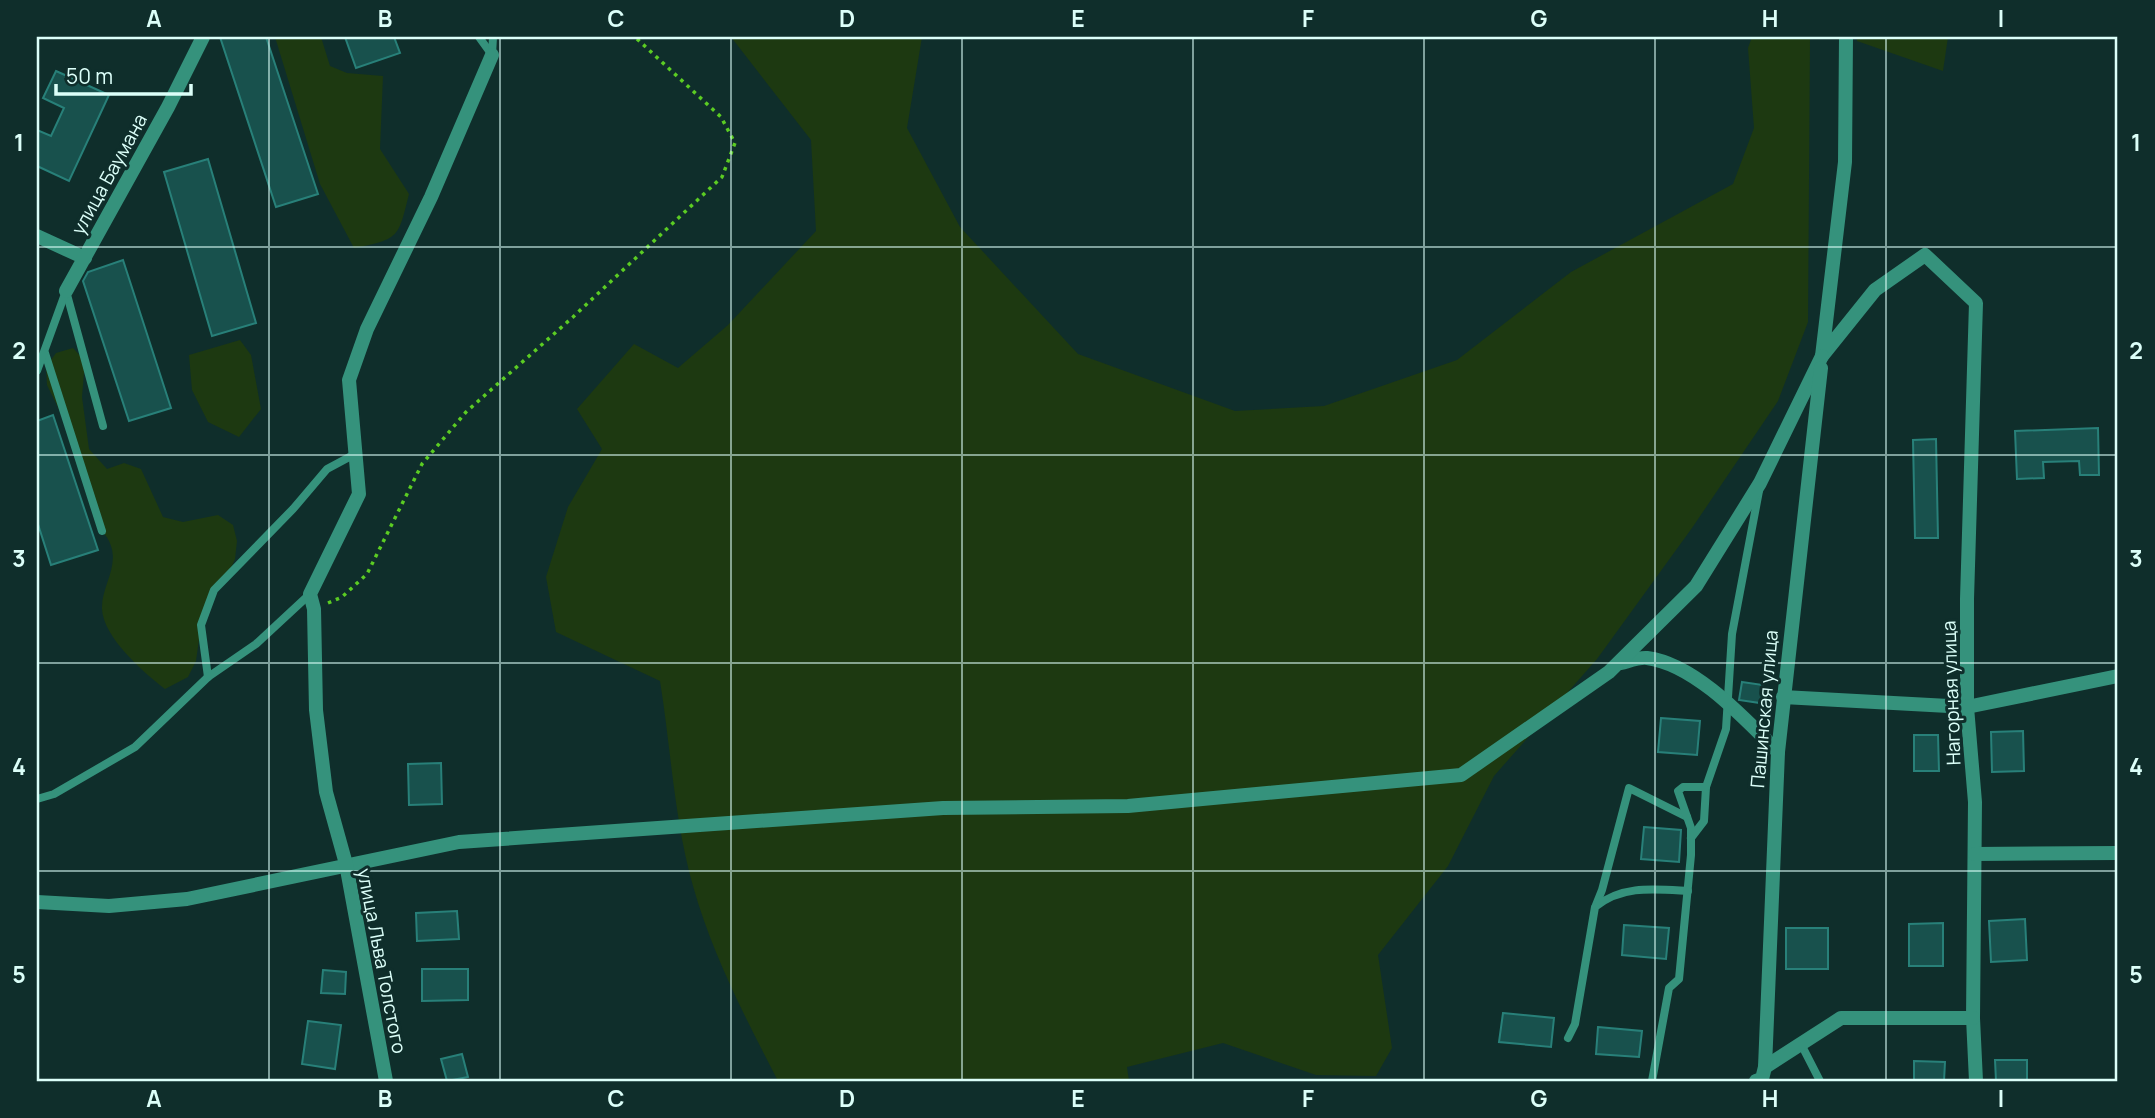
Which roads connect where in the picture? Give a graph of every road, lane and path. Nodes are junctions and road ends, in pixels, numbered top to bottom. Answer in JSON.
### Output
{"nodes":[{"id":1,"x":202,"y":37,"type":"edge"},
{"id":2,"x":479,"y":37,"type":"edge"},
{"id":3,"x":493,"y":37,"type":"edge"},
{"id":4,"x":635,"y":37,"type":"edge"},
{"id":5,"x":1846,"y":37,"type":"edge"},
{"id":6,"x":492,"y":55,"type":"junction"},
{"id":7,"x":37,"y":236,"type":"edge"},
{"id":8,"x":85,"y":258,"type":"junction"},
{"id":9,"x":66,"y":291,"type":"junction"},
{"id":10,"x":45,"y":354,"type":"junction"},
{"id":11,"x":1822,"y":356,"type":"junction"},
{"id":12,"x":37,"y":371,"type":"edge"},
{"id":13,"x":103,"y":426,"type":"dead end"},
{"id":14,"x":355,"y":454,"type":"junction"},
{"id":15,"x":1760,"y":483,"type":"junction"},
{"id":16,"x":102,"y":531,"type":"dead end"},
{"id":17,"x":312,"y":601,"type":"junction"},
{"id":18,"x":1619,"y":663,"type":"junction"},
{"id":19,"x":2118,"y":676,"type":"edge"},
{"id":20,"x":208,"y":677,"type":"junction"},
{"id":21,"x":1783,"y":697,"type":"junction"},
{"id":22,"x":1728,"y":702,"type":"junction"},
{"id":23,"x":1967,"y":707,"type":"junction"},
{"id":24,"x":1778,"y":752,"type":"junction"},
{"id":25,"x":1706,"y":787,"type":"junction"},
{"id":26,"x":37,"y":799,"type":"edge"},
{"id":27,"x":1687,"y":817,"type":"junction"},
{"id":28,"x":1691,"y":838,"type":"junction"},
{"id":29,"x":2118,"y":853,"type":"edge"},
{"id":30,"x":1975,"y":854,"type":"junction"},
{"id":31,"x":346,"y":864,"type":"junction"},
{"id":32,"x":1688,"y":891,"type":"junction"},
{"id":33,"x":37,"y":902,"type":"edge"},
{"id":34,"x":1595,"y":907,"type":"junction"},
{"id":35,"x":1973,"y":1018,"type":"junction"},
{"id":36,"x":1568,"y":1038,"type":"dead end"},
{"id":37,"x":1801,"y":1044,"type":"junction"},
{"id":38,"x":1765,"y":1068,"type":"junction"},
{"id":39,"x":386,"y":1081,"type":"edge"},
{"id":40,"x":1652,"y":1081,"type":"edge"},
{"id":41,"x":1756,"y":1081,"type":"edge"},
{"id":42,"x":1820,"y":1081,"type":"edge"},
{"id":43,"x":1976,"y":1081,"type":"edge"}],
"edges":[{"from":1,"to":8,"type":"street","name":"улица Баумана"},
{"from":2,"to":6,"type":"lane"},
{"from":3,"to":6,"type":"lane"},
{"from":4,"to":17,"type":"path"},
{"from":5,"to":11,"type":"street","name":"Пашинская улица"},
{"from":6,"to":14,"type":"street"},
{"from":7,"to":8,"type":"street"},
{"from":8,"to":9,"type":"street","name":"улица Баумана"},
{"from":9,"to":10,"type":"lane"},
{"from":9,"to":13,"type":"lane"},
{"from":10,"to":12,"type":"lane"},
{"from":10,"to":16,"type":"lane"},
{"from":11,"to":15,"type":"street"},
{"from":11,"to":21,"type":"street","name":"Пашинская улица"},
{"from":11,"to":23,"type":"street","name":"Нагорная улица"},
{"from":14,"to":17,"type":"street"},
{"from":14,"to":20,"type":"lane"},
{"from":15,"to":18,"type":"street"},
{"from":15,"to":22,"type":"lane"},
{"from":17,"to":20,"type":"lane"},
{"from":17,"to":31,"type":"street"},
{"from":18,"to":22,"type":"street"},
{"from":18,"to":31,"type":"street"},
{"from":19,"to":23,"type":"street"},
{"from":20,"to":26,"type":"lane"},
{"from":21,"to":23,"type":"street"},
{"from":21,"to":24,"type":"street","name":"Пашинская улица"},
{"from":22,"to":24,"type":"street"},
{"from":22,"to":25,"type":"lane"},
{"from":23,"to":30,"type":"street","name":"Нагорная улица"},
{"from":24,"to":38,"type":"street","name":"Пашинская улица"},
{"from":25,"to":27,"type":"lane"},
{"from":25,"to":28,"type":"lane"},
{"from":27,"to":28,"type":"lane"},
{"from":27,"to":34,"type":"lane"},
{"from":28,"to":32,"type":"lane"},
{"from":29,"to":30,"type":"street"},
{"from":30,"to":35,"type":"street","name":"Нагорная улица"},
{"from":31,"to":33,"type":"street","name":"улица Льва Толстого"},
{"from":31,"to":39,"type":"street","name":"улица Льва Толстого"},
{"from":32,"to":34,"type":"lane"},
{"from":32,"to":40,"type":"lane"},
{"from":34,"to":36,"type":"lane"},
{"from":35,"to":37,"type":"street"},
{"from":35,"to":43,"type":"street","name":"Нагорная улица"},
{"from":37,"to":38,"type":"street"},
{"from":37,"to":42,"type":"lane"},
{"from":38,"to":41,"type":"street"}]}
